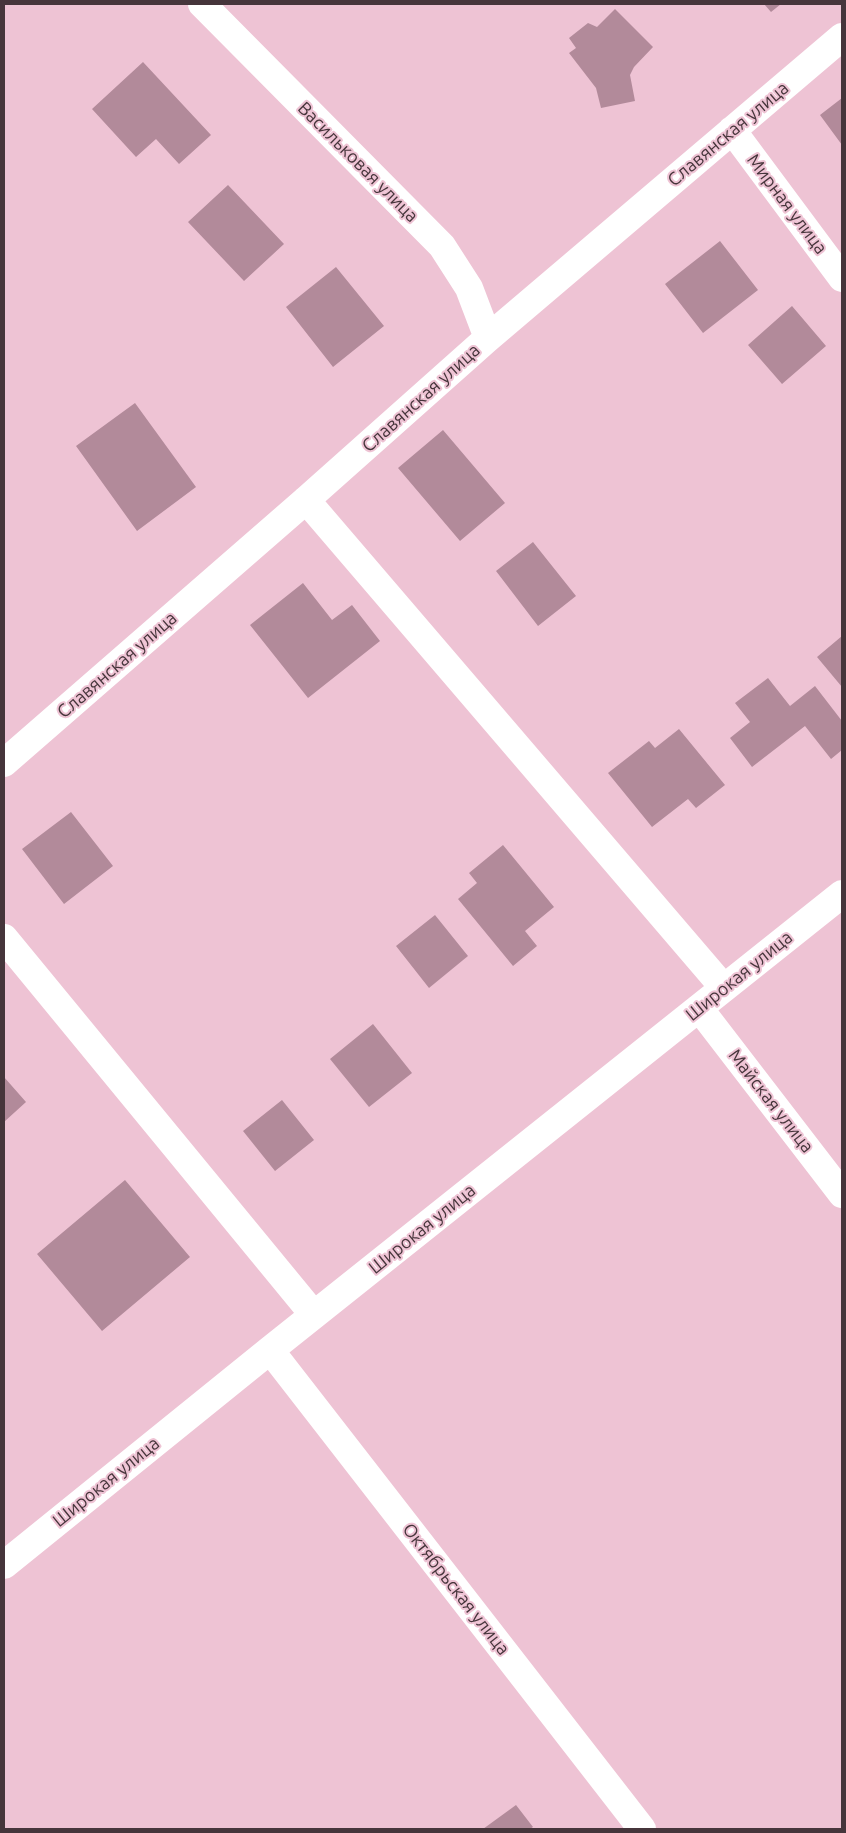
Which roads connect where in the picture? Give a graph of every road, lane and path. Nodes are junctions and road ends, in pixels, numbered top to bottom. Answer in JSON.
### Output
{"nodes":[{"id":1,"x":202,"y":4,"type":"edge"},
{"id":2,"x":842,"y":37,"type":"edge"},
{"id":3,"x":732,"y":130,"type":"junction"},
{"id":4,"x":842,"y":278,"type":"edge"},
{"id":5,"x":488,"y":338,"type":"junction"},
{"id":6,"x":306,"y":500,"type":"junction"},
{"id":7,"x":4,"y":763,"type":"edge"},
{"id":8,"x":842,"y":894,"type":"edge"},
{"id":9,"x":4,"y":938,"type":"edge"},
{"id":10,"x":724,"y":988,"type":"junction"},
{"id":11,"x":699,"y":1008,"type":"junction"},
{"id":12,"x":842,"y":1194,"type":"edge"},
{"id":13,"x":314,"y":1315,"type":"junction"},
{"id":14,"x":270,"y":1350,"type":"junction"},
{"id":15,"x":4,"y":1565,"type":"edge"},
{"id":16,"x":642,"y":1829,"type":"edge"}],
"edges":[{"from":1,"to":5,"type":"street","name":"Васильковая улица"},
{"from":2,"to":3,"type":"street","name":"Славянская улица"},
{"from":3,"to":4,"type":"street","name":"Мирная улица"},
{"from":3,"to":5,"type":"street","name":"Славянская улица"},
{"from":5,"to":6,"type":"street","name":"Славянская улица"},
{"from":6,"to":7,"type":"street","name":"Славянская улица"},
{"from":6,"to":10,"type":"street"},
{"from":8,"to":10,"type":"street","name":"Широкая улица"},
{"from":9,"to":13,"type":"street"},
{"from":10,"to":11,"type":"street","name":"Широкая улица"},
{"from":11,"to":12,"type":"street","name":"Майская улица"},
{"from":11,"to":13,"type":"street","name":"Широкая улица"},
{"from":13,"to":14,"type":"street","name":"Широкая улица"},
{"from":14,"to":15,"type":"street","name":"Широкая улица"},
{"from":14,"to":16,"type":"street","name":"Октябрьская улица"}]}
